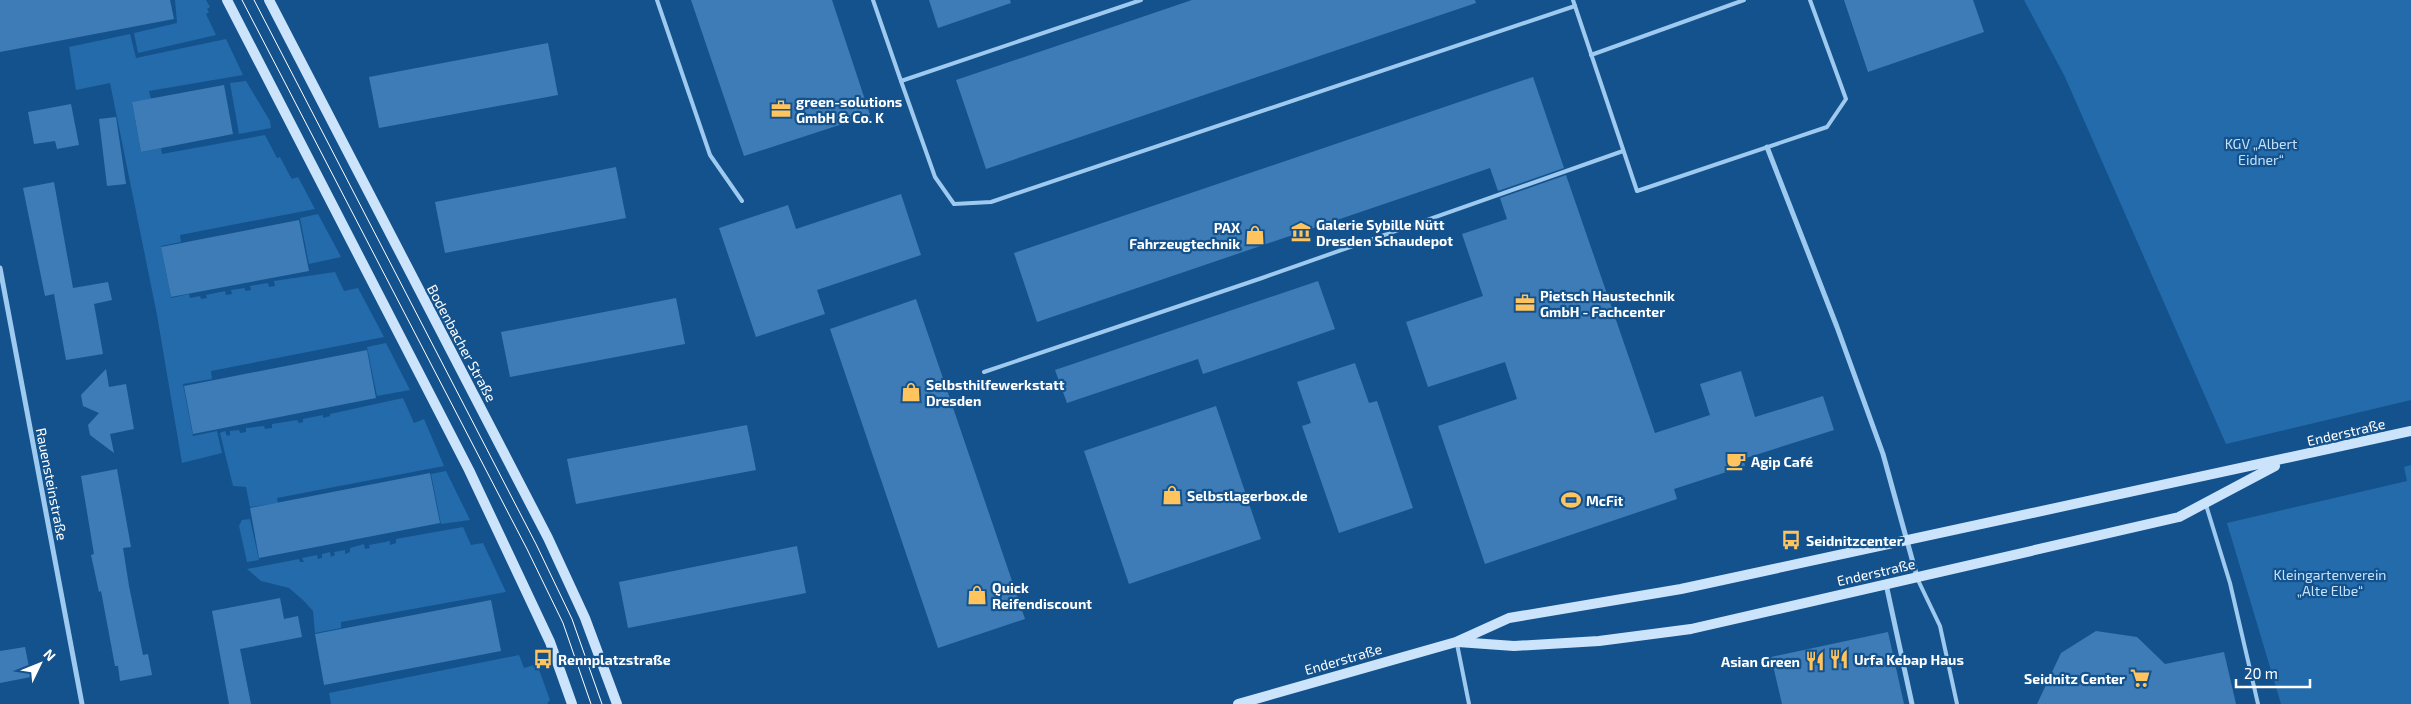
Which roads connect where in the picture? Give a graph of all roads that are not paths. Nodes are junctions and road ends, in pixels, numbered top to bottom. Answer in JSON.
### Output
{"nodes":[{"id":1,"x":227,"y":0,"type":"edge"},
{"id":2,"x":268,"y":0,"type":"edge"},
{"id":3,"x":657,"y":0,"type":"edge"},
{"id":4,"x":873,"y":0,"type":"edge"},
{"id":5,"x":1141,"y":0,"type":"edge"},
{"id":6,"x":1572,"y":0,"type":"edge"},
{"id":7,"x":1744,"y":0,"type":"edge"},
{"id":8,"x":1810,"y":0,"type":"edge"},
{"id":9,"x":1575,"y":6,"type":"junction"},
{"id":10,"x":1591,"y":55,"type":"junction"},
{"id":11,"x":901,"y":81,"type":"junction"},
{"id":12,"x":1767,"y":147,"type":"junction"},
{"id":13,"x":1623,"y":151,"type":"junction"},
{"id":14,"x":742,"y":202,"type":"dead end"},
{"id":15,"x":0,"y":268,"type":"edge"},
{"id":16,"x":984,"y":372,"type":"dead end"},
{"id":17,"x":2411,"y":431,"type":"edge"},
{"id":18,"x":2287,"y":460,"type":"junction"},
{"id":19,"x":2205,"y":503,"type":"junction"},
{"id":20,"x":1907,"y":540,"type":"junction"},
{"id":21,"x":1917,"y":577,"type":"junction"},
{"id":22,"x":1886,"y":584,"type":"junction"},
{"id":23,"x":1456,"y":642,"type":"junction"},
{"id":24,"x":82,"y":704,"type":"edge"},
{"id":25,"x":572,"y":704,"type":"edge"},
{"id":26,"x":616,"y":704,"type":"edge"},
{"id":27,"x":1238,"y":704,"type":"edge"},
{"id":28,"x":1469,"y":704,"type":"edge"},
{"id":29,"x":1912,"y":704,"type":"edge"},
{"id":30,"x":1957,"y":704,"type":"edge"},
{"id":31,"x":2258,"y":704,"type":"edge"}],
"edges":[{"from":1,"to":25,"type":"main road"},
{"from":2,"to":26,"type":"main road","name":"Bodenbacher Straße"},
{"from":3,"to":14,"type":"lane"},
{"from":4,"to":11,"type":"lane"},
{"from":5,"to":11,"type":"lane"},
{"from":6,"to":9,"type":"lane"},
{"from":7,"to":10,"type":"lane"},
{"from":8,"to":12,"type":"lane"},
{"from":9,"to":10,"type":"lane"},
{"from":9,"to":11,"type":"lane"},
{"from":10,"to":13,"type":"lane"},
{"from":12,"to":13,"type":"lane"},
{"from":12,"to":20,"type":"street","name":"Enderstraße"},
{"from":13,"to":16,"type":"lane"},
{"from":15,"to":24,"type":"street","name":"Rauensteinstraße"},
{"from":17,"to":18,"type":"main road","name":"Enderstraße"},
{"from":18,"to":19,"type":"main road","name":"Enderstraße"},
{"from":18,"to":20,"type":"main road","name":"Enderstraße"},
{"from":19,"to":21,"type":"main road","name":"Enderstraße"},
{"from":19,"to":31,"type":"lane"},
{"from":20,"to":21,"type":"street"},
{"from":20,"to":23,"type":"main road","name":"Enderstraße"},
{"from":21,"to":22,"type":"main road","name":"Enderstraße"},
{"from":21,"to":30,"type":"lane"},
{"from":22,"to":23,"type":"main road","name":"Enderstraße"},
{"from":22,"to":29,"type":"street"},
{"from":23,"to":27,"type":"main road","name":"Enderstraße"},
{"from":23,"to":28,"type":"lane"}]}
